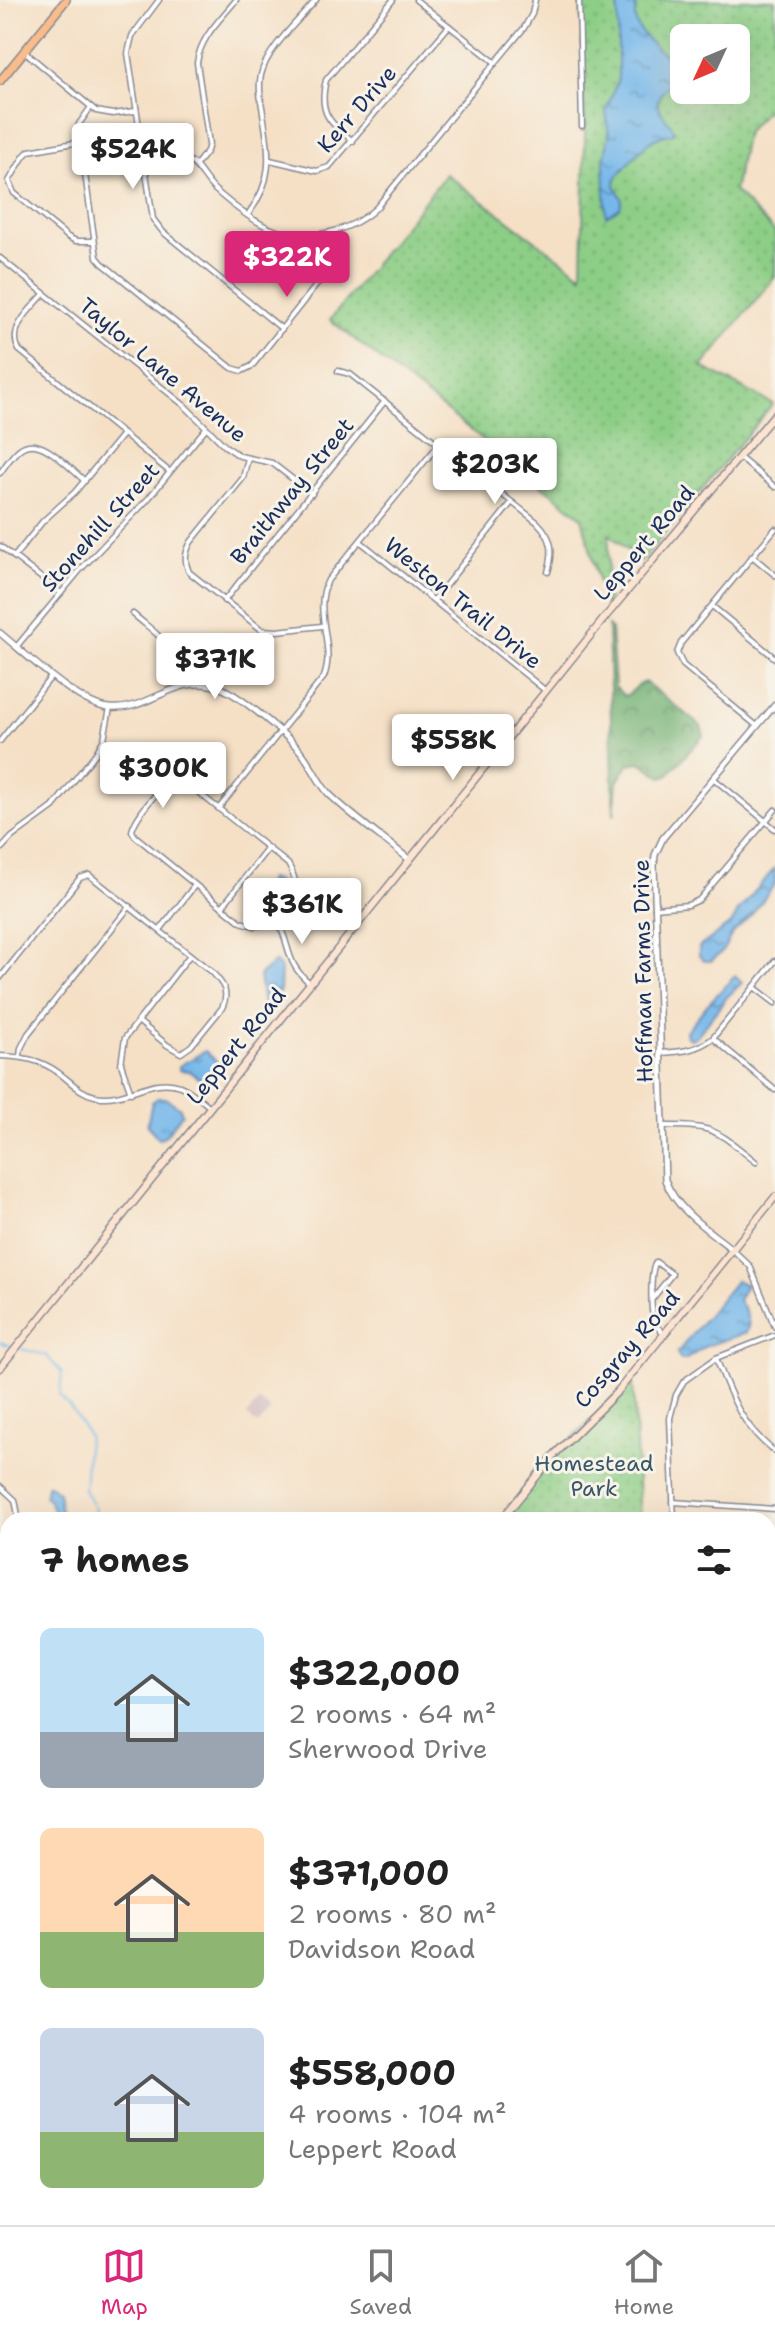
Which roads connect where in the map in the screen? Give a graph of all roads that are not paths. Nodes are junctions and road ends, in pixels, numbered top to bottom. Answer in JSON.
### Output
{"nodes":[{"id":1,"x":66,"y":0,"type":"edge"},
{"id":2,"x":159,"y":0,"type":"edge"},
{"id":3,"x":236,"y":0,"type":"edge"},
{"id":4,"x":316,"y":0,"type":"edge"},
{"id":5,"x":393,"y":0,"type":"edge"},
{"id":6,"x":416,"y":0,"type":"edge"},
{"id":7,"x":535,"y":0,"type":"edge"},
{"id":8,"x":579,"y":0,"type":"edge"},
{"id":9,"x":449,"y":26,"type":"junction"},
{"id":10,"x":24,"y":51,"type":"junction"},
{"id":11,"x":496,"y":63,"type":"junction"},
{"id":12,"x":0,"y":81,"type":"edge"},
{"id":13,"x":91,"y":107,"type":"junction"},
{"id":14,"x":136,"y":111,"type":"junction"},
{"id":15,"x":582,"y":126,"type":"dead end"},
{"id":16,"x":80,"y":142,"type":"junction"},
{"id":17,"x":353,"y":142,"type":"junction"},
{"id":18,"x":143,"y":158,"type":"junction"},
{"id":19,"x":270,"y":160,"type":"junction"},
{"id":20,"x":196,"y":165,"type":"junction"},
{"id":21,"x":248,"y":214,"type":"junction"},
{"id":22,"x":332,"y":231,"type":"junction"},
{"id":23,"x":95,"y":241,"type":"junction"},
{"id":24,"x":0,"y":258,"type":"edge"},
{"id":25,"x":44,"y":294,"type":"junction"},
{"id":26,"x":282,"y":329,"type":"junction"},
{"id":27,"x":338,"y":371,"type":"dead end"},
{"id":28,"x":385,"y":401,"type":"junction"},
{"id":29,"x":775,"y":414,"type":"edge"},
{"id":30,"x":206,"y":428,"type":"junction"},
{"id":31,"x":123,"y":434,"type":"junction"},
{"id":32,"x":439,"y":444,"type":"junction"},
{"id":33,"x":739,"y":457,"type":"junction"},
{"id":34,"x":248,"y":458,"type":"junction"},
{"id":35,"x":170,"y":472,"type":"junction"},
{"id":36,"x":0,"y":473,"type":"edge"},
{"id":37,"x":85,"y":481,"type":"junction"},
{"id":38,"x":775,"y":487,"type":"edge"},
{"id":39,"x":312,"y":494,"type":"junction"},
{"id":40,"x":512,"y":502,"type":"junction"},
{"id":41,"x":775,"y":529,"type":"edge"},
{"id":42,"x":360,"y":541,"type":"junction"},
{"id":43,"x":0,"y":546,"type":"edge"},
{"id":44,"x":752,"y":556,"type":"junction"},
{"id":45,"x":14,"y":557,"type":"junction"},
{"id":46,"x":548,"y":572,"type":"dead end"},
{"id":47,"x":775,"y":575,"type":"edge"},
{"id":48,"x":61,"y":593,"type":"junction"},
{"id":49,"x":434,"y":600,"type":"junction"},
{"id":50,"x":224,"y":601,"type":"junction"},
{"id":51,"x":712,"y":606,"type":"junction"},
{"id":52,"x":133,"y":614,"type":"dead end"},
{"id":53,"x":323,"y":626,"type":"junction"},
{"id":54,"x":0,"y":633,"type":"edge"},
{"id":55,"x":17,"y":646,"type":"junction"},
{"id":56,"x":775,"y":658,"type":"edge"},
{"id":57,"x":53,"y":675,"type":"junction"},
{"id":58,"x":184,"y":685,"type":"junction"},
{"id":59,"x":546,"y":691,"type":"junction"},
{"id":60,"x":775,"y":705,"type":"edge"},
{"id":61,"x":110,"y":708,"type":"junction"},
{"id":62,"x":757,"y":726,"type":"junction"},
{"id":63,"x":280,"y":732,"type":"junction"},
{"id":64,"x":0,"y":741,"type":"edge"},
{"id":65,"x":713,"y":778,"type":"junction"},
{"id":66,"x":219,"y":808,"type":"junction"},
{"id":67,"x":775,"y":810,"type":"edge"},
{"id":68,"x":766,"y":822,"type":"junction"},
{"id":69,"x":775,"y":829,"type":"edge"},
{"id":70,"x":268,"y":848,"type":"junction"},
{"id":71,"x":0,"y":850,"type":"edge"},
{"id":72,"x":410,"y":860,"type":"junction"},
{"id":73,"x":195,"y":885,"type":"junction"},
{"id":74,"x":130,"y":906,"type":"junction"},
{"id":75,"x":222,"y":907,"type":"junction"},
{"id":76,"x":655,"y":908,"type":"junction"},
{"id":77,"x":278,"y":922,"type":"junction"},
{"id":78,"x":160,"y":930,"type":"junction"},
{"id":79,"x":190,"y":955,"type":"junction"},
{"id":80,"x":775,"y":961,"type":"edge"},
{"id":81,"x":0,"y":978,"type":"edge"},
{"id":82,"x":310,"y":983,"type":"junction"},
{"id":83,"x":754,"y":987,"type":"junction"},
{"id":84,"x":775,"y":1003,"type":"edge"},
{"id":85,"x":138,"y":1021,"type":"junction"},
{"id":86,"x":713,"y":1038,"type":"junction"},
{"id":87,"x":659,"y":1053,"type":"junction"},
{"id":88,"x":0,"y":1056,"type":"edge"},
{"id":89,"x":20,"y":1056,"type":"junction"},
{"id":90,"x":775,"y":1090,"type":"edge"},
{"id":91,"x":131,"y":1093,"type":"junction"},
{"id":92,"x":210,"y":1107,"type":"junction"},
{"id":93,"x":661,"y":1126,"type":"junction"},
{"id":94,"x":756,"y":1162,"type":"dead end"},
{"id":95,"x":775,"y":1197,"type":"edge"},
{"id":96,"x":733,"y":1250,"type":"junction"},
{"id":97,"x":653,"y":1298,"type":"junction"},
{"id":98,"x":775,"y":1327,"type":"edge"},
{"id":99,"x":665,"y":1335,"type":"junction"},
{"id":100,"x":775,"y":1335,"type":"edge"},
{"id":101,"x":716,"y":1358,"type":"junction"},
{"id":102,"x":0,"y":1368,"type":"edge"},
{"id":103,"x":775,"y":1452,"type":"edge"},
{"id":104,"x":0,"y":1486,"type":"edge"},
{"id":105,"x":673,"y":1502,"type":"junction"},
{"id":106,"x":775,"y":1509,"type":"edge"},
{"id":107,"x":17,"y":1512,"type":"edge"},
{"id":108,"x":507,"y":1512,"type":"edge"},
{"id":109,"x":674,"y":1512,"type":"edge"}],
"edges":[{"from":1,"to":10,"type":"main road"},
{"from":2,"to":14,"type":"street"},
{"from":3,"to":20,"type":"street"},
{"from":4,"to":19,"type":"street"},
{"from":5,"to":17,"type":"street"},
{"from":6,"to":9,"type":"street"},
{"from":7,"to":11,"type":"street"},
{"from":8,"to":15,"type":"street"},
{"from":9,"to":11,"type":"street"},
{"from":9,"to":17,"type":"street","name":"Kerr Drive"},
{"from":10,"to":12,"type":"main road"},
{"from":10,"to":13,"type":"street"},
{"from":11,"to":22,"type":"street"},
{"from":13,"to":14,"type":"street"},
{"from":13,"to":16,"type":"street"},
{"from":14,"to":18,"type":"street"},
{"from":16,"to":23,"type":"street"},
{"from":16,"to":23,"type":"street"},
{"from":17,"to":19,"type":"street","name":"Kerr Drive"},
{"from":18,"to":20,"type":"street"},
{"from":18,"to":26,"type":"street"},
{"from":19,"to":21,"type":"street"},
{"from":20,"to":21,"type":"street"},
{"from":21,"to":22,"type":"street"},
{"from":22,"to":26,"type":"street"},
{"from":23,"to":26,"type":"street"},
{"from":24,"to":25,"type":"street","name":"Taylor Lane Avenue"},
{"from":25,"to":30,"type":"street","name":"Taylor Lane Avenue"},
{"from":25,"to":31,"type":"street"},
{"from":27,"to":28,"type":"street"},
{"from":28,"to":32,"type":"street"},
{"from":28,"to":39,"type":"street","name":"Braithway Street"},
{"from":29,"to":33,"type":"main road","name":"Leppert Road"},
{"from":30,"to":34,"type":"street","name":"Taylor Lane Avenue"},
{"from":30,"to":35,"type":"street","name":"Stonehill Street"},
{"from":31,"to":35,"type":"street"},
{"from":31,"to":37,"type":"street"},
{"from":32,"to":40,"type":"street"},
{"from":32,"to":42,"type":"street"},
{"from":33,"to":38,"type":"street"},
{"from":33,"to":59,"type":"main road","name":"Leppert Road"},
{"from":34,"to":39,"type":"street","name":"Taylor Lane Avenue"},
{"from":34,"to":50,"type":"street"},
{"from":35,"to":48,"type":"street","name":"Stonehill Street"},
{"from":36,"to":37,"type":"street"},
{"from":37,"to":45,"type":"street"},
{"from":39,"to":50,"type":"street","name":"Braithway Street"},
{"from":40,"to":46,"type":"street"},
{"from":40,"to":49,"type":"street"},
{"from":41,"to":44,"type":"street"},
{"from":42,"to":49,"type":"street","name":"Weston Trail Drive"},
{"from":42,"to":53,"type":"street"},
{"from":43,"to":45,"type":"street"},
{"from":44,"to":47,"type":"street"},
{"from":44,"to":51,"type":"street"},
{"from":45,"to":48,"type":"street"},
{"from":48,"to":55,"type":"street","name":"Stonehill Street"},
{"from":49,"to":59,"type":"street","name":"Weston Trail Drive"},
{"from":50,"to":53,"type":"street"},
{"from":51,"to":56,"type":"street"},
{"from":51,"to":62,"type":"street"},
{"from":52,"to":58,"type":"street"},
{"from":53,"to":63,"type":"street"},
{"from":54,"to":55,"type":"street"},
{"from":55,"to":57,"type":"street"},
{"from":57,"to":61,"type":"street"},
{"from":57,"to":64,"type":"street"},
{"from":58,"to":61,"type":"street"},
{"from":58,"to":63,"type":"street"},
{"from":59,"to":72,"type":"main road","name":"Leppert Road"},
{"from":60,"to":62,"type":"street","name":"Hoffman Farms Drive"},
{"from":61,"to":71,"type":"street"},
{"from":62,"to":65,"type":"street","name":"Hoffman Farms Drive"},
{"from":63,"to":66,"type":"street"},
{"from":63,"to":72,"type":"street"},
{"from":65,"to":68,"type":"street"},
{"from":65,"to":76,"type":"street","name":"Hoffman Farms Drive"},
{"from":66,"to":70,"type":"street"},
{"from":66,"to":73,"type":"street"},
{"from":67,"to":68,"type":"street"},
{"from":68,"to":69,"type":"street"},
{"from":68,"to":76,"type":"street"},
{"from":70,"to":75,"type":"street"},
{"from":70,"to":77,"type":"street"},
{"from":72,"to":82,"type":"main road","name":"Leppert Road"},
{"from":73,"to":75,"type":"street"},
{"from":73,"to":78,"type":"street"},
{"from":74,"to":78,"type":"street"},
{"from":74,"to":81,"type":"street"},
{"from":74,"to":89,"type":"street"},
{"from":75,"to":77,"type":"street"},
{"from":76,"to":87,"type":"street","name":"Hoffman Farms Drive"},
{"from":77,"to":82,"type":"street"},
{"from":78,"to":79,"type":"street"},
{"from":79,"to":85,"type":"street"},
{"from":79,"to":85,"type":"street"},
{"from":80,"to":83,"type":"street"},
{"from":82,"to":92,"type":"main road","name":"Leppert Road"},
{"from":83,"to":84,"type":"street"},
{"from":83,"to":86,"type":"street"},
{"from":85,"to":91,"type":"street"},
{"from":86,"to":87,"type":"street"},
{"from":86,"to":90,"type":"street"},
{"from":87,"to":93,"type":"street","name":"Hoffman Farms Drive"},
{"from":88,"to":89,"type":"street"},
{"from":89,"to":91,"type":"street"},
{"from":91,"to":92,"type":"street"},
{"from":92,"to":102,"type":"main road","name":"Leppert Road"},
{"from":93,"to":94,"type":"street"},
{"from":93,"to":96,"type":"street","name":"Hoffman Farms Drive"},
{"from":95,"to":96,"type":"main road","name":"Cosgray Road"},
{"from":96,"to":98,"type":"street"},
{"from":96,"to":99,"type":"main road","name":"Cosgray Road"},
{"from":97,"to":97,"type":"street"},
{"from":97,"to":99,"type":"street"},
{"from":99,"to":108,"type":"main road","name":"Cosgray Road"},
{"from":100,"to":101,"type":"street"},
{"from":101,"to":103,"type":"street"},
{"from":101,"to":105,"type":"street"},
{"from":104,"to":107,"type":"street"},
{"from":105,"to":106,"type":"street"},
{"from":105,"to":109,"type":"street"}]}
